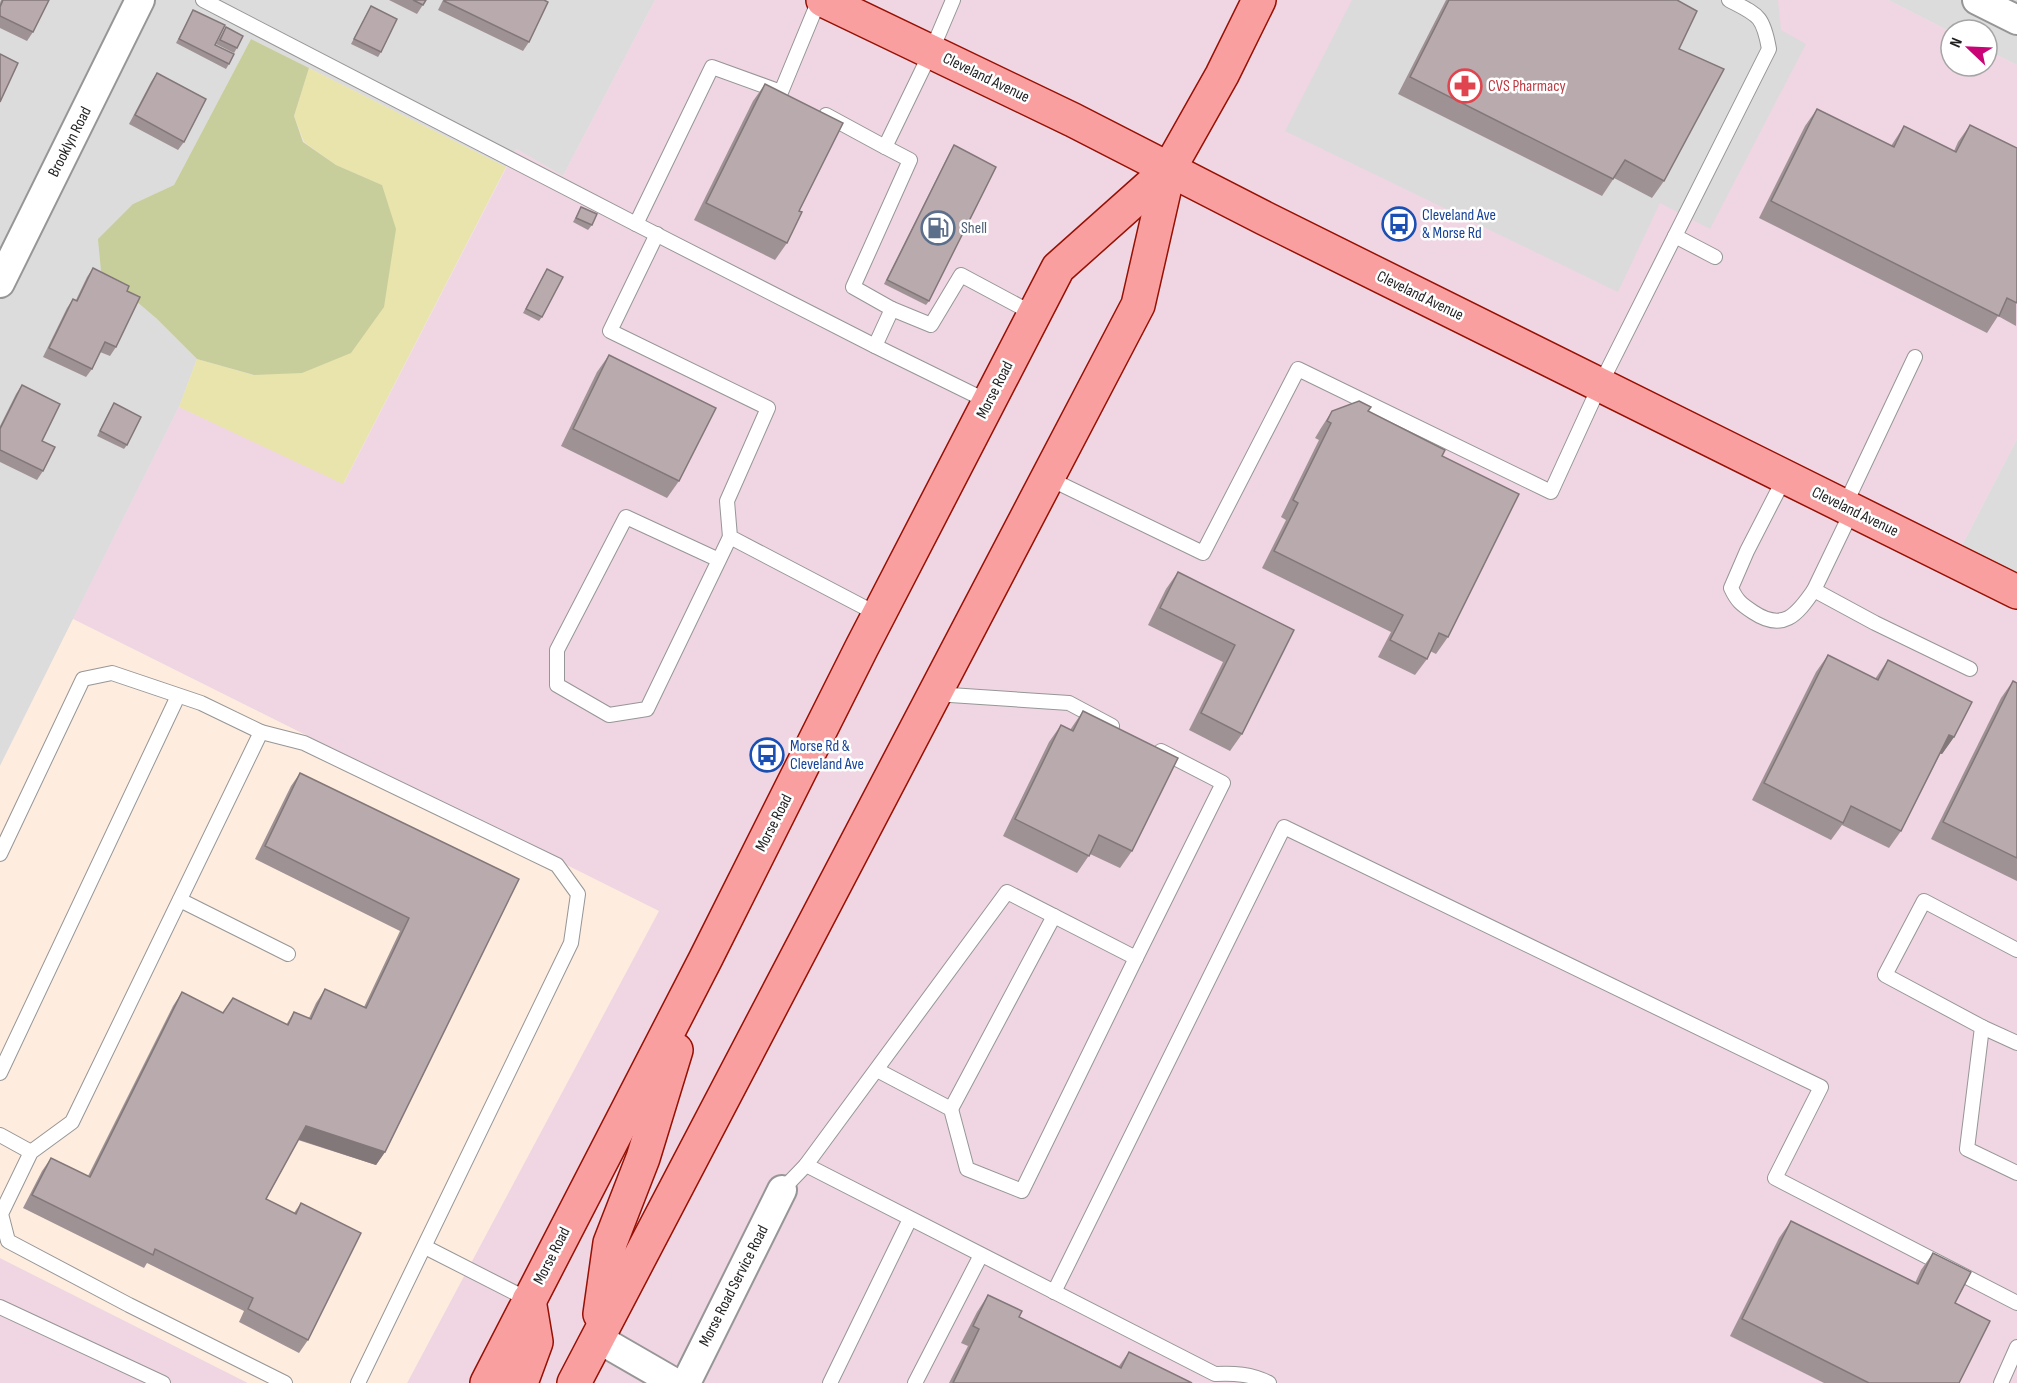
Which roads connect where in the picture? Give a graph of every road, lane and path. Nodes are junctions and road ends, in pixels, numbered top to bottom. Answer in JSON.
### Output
{"nodes":[{"id":1,"x":140,"y":0,"type":"edge"},
{"id":2,"x":204,"y":0,"type":"edge"},
{"id":3,"x":821,"y":0,"type":"edge"},
{"id":4,"x":953,"y":0,"type":"edge"},
{"id":5,"x":1259,"y":0,"type":"edge"},
{"id":6,"x":1729,"y":0,"type":"edge"},
{"id":7,"x":1977,"y":0,"type":"edge"},
{"id":8,"x":2017,"y":20,"type":"edge"},
{"id":9,"x":931,"y":52,"type":"junction"},
{"id":10,"x":812,"y":108,"type":"edge"},
{"id":11,"x":885,"y":147,"type":"junction"},
{"id":12,"x":1169,"y":169,"type":"junction"},
{"id":13,"x":636,"y":224,"type":"junction"},
{"id":14,"x":657,"y":234,"type":"junction"},
{"id":15,"x":1675,"y":236,"type":"junction"},
{"id":16,"x":1715,"y":257,"type":"dead end"},
{"id":17,"x":0,"y":283,"type":"edge"},
{"id":18,"x":892,"y":309,"type":"junction"},
{"id":19,"x":1034,"y":314,"type":"junction"},
{"id":20,"x":875,"y":346,"type":"junction"},
{"id":21,"x":1915,"y":357,"type":"dead end"},
{"id":22,"x":1600,"y":385,"type":"junction"},
{"id":23,"x":989,"y":402,"type":"junction"},
{"id":24,"x":1785,"y":477,"type":"junction"},
{"id":25,"x":1048,"y":478,"type":"junction"},
{"id":26,"x":1848,"y":509,"type":"junction"},
{"id":27,"x":730,"y":537,"type":"junction"},
{"id":28,"x":719,"y":560,"type":"junction"},
{"id":29,"x":1814,"y":590,"type":"junction"},
{"id":30,"x":2017,"y":592,"type":"edge"},
{"id":31,"x":879,"y":615,"type":"junction"},
{"id":32,"x":1970,"y":669,"type":"dead end"},
{"id":33,"x":935,"y":694,"type":"junction"},
{"id":34,"x":178,"y":696,"type":"junction"},
{"id":35,"x":1120,"y":729,"type":"edge"},
{"id":36,"x":261,"y":732,"type":"junction"},
{"id":37,"x":1151,"y":746,"type":"edge"},
{"id":38,"x":0,"y":854,"type":"edge"},
{"id":39,"x":180,"y":900,"type":"junction"},
{"id":40,"x":1054,"y":916,"type":"junction"},
{"id":41,"x":2017,"y":950,"type":"edge"},
{"id":42,"x":288,"y":954,"type":"dead end"},
{"id":43,"x":1136,"y":958,"type":"junction"},
{"id":44,"x":705,"y":960,"type":"junction"},
{"id":45,"x":1982,"y":1027,"type":"junction"},
{"id":46,"x":2017,"y":1043,"type":"edge"},
{"id":47,"x":877,"y":1070,"type":"junction"},
{"id":48,"x":0,"y":1073,"type":"edge"},
{"id":49,"x":951,"y":1109,"type":"junction"},
{"id":50,"x":0,"y":1135,"type":"edge"},
{"id":51,"x":31,"y":1152,"type":"junction"},
{"id":52,"x":806,"y":1165,"type":"junction"},
{"id":53,"x":2017,"y":1173,"type":"edge"},
{"id":54,"x":782,"y":1190,"type":"joint"},
{"id":55,"x":910,"y":1219,"type":"junction"},
{"id":56,"x":425,"y":1247,"type":"junction"},
{"id":57,"x":981,"y":1255,"type":"junction"},
{"id":58,"x":1054,"y":1292,"type":"junction"},
{"id":59,"x":529,"y":1300,"type":"junction"},
{"id":60,"x":2017,"y":1303,"type":"edge"},
{"id":61,"x":0,"y":1307,"type":"edge"},
{"id":62,"x":597,"y":1338,"type":"junction"},
{"id":63,"x":2017,"y":1347,"type":"edge"},
{"id":64,"x":163,"y":1383,"type":"edge"},
{"id":65,"x":285,"y":1383,"type":"edge"},
{"id":66,"x":358,"y":1383,"type":"edge"},
{"id":67,"x":488,"y":1383,"type":"edge"},
{"id":68,"x":521,"y":1383,"type":"edge"},
{"id":69,"x":574,"y":1383,"type":"edge"},
{"id":70,"x":675,"y":1383,"type":"edge"},
{"id":71,"x":686,"y":1383,"type":"edge"},
{"id":72,"x":830,"y":1383,"type":"edge"},
{"id":73,"x":915,"y":1383,"type":"edge"},
{"id":74,"x":1269,"y":1383,"type":"edge"},
{"id":75,"x":2001,"y":1383,"type":"edge"}],
"edges":[{"from":1,"to":17,"type":"street","name":"Brooklyn Road"},
{"from":2,"to":13,"type":"lane"},
{"from":3,"to":9,"type":"main road","name":"Cleveland Avenue"},
{"from":3,"to":13,"type":"lane"},
{"from":4,"to":9,"type":"lane"},
{"from":5,"to":12,"type":"main road","name":"Morse Road"},
{"from":6,"to":15,"type":"lane"},
{"from":7,"to":8,"type":"street"},
{"from":9,"to":11,"type":"lane"},
{"from":9,"to":12,"type":"main road","name":"Cleveland Avenue"},
{"from":10,"to":11,"type":"lane"},
{"from":11,"to":18,"type":"lane"},
{"from":12,"to":19,"type":"main road","name":"Morse Road"},
{"from":12,"to":22,"type":"main road","name":"Cleveland Avenue"},
{"from":12,"to":25,"type":"main road","name":"Morse Road"},
{"from":13,"to":14,"type":"lane"},
{"from":14,"to":20,"type":"lane"},
{"from":14,"to":27,"type":"lane"},
{"from":15,"to":16,"type":"lane"},
{"from":15,"to":22,"type":"lane"},
{"from":18,"to":19,"type":"lane"},
{"from":18,"to":20,"type":"lane"},
{"from":19,"to":23,"type":"main road","name":"Morse Road"},
{"from":20,"to":23,"type":"lane"},
{"from":21,"to":26,"type":"lane"},
{"from":22,"to":24,"type":"main road","name":"Cleveland Avenue"},
{"from":22,"to":25,"type":"lane"},
{"from":23,"to":31,"type":"main road","name":"Morse Road"},
{"from":24,"to":26,"type":"main road","name":"Cleveland Avenue"},
{"from":24,"to":29,"type":"lane"},
{"from":25,"to":33,"type":"main road","name":"Morse Road"},
{"from":26,"to":29,"type":"lane"},
{"from":26,"to":30,"type":"main road","name":"Cleveland Avenue"},
{"from":27,"to":28,"type":"lane"},
{"from":27,"to":31,"type":"lane"},
{"from":28,"to":28,"type":"lane"},
{"from":29,"to":32,"type":"lane"},
{"from":31,"to":44,"type":"main road","name":"Morse Road"},
{"from":33,"to":35,"type":"lane"},
{"from":33,"to":62,"type":"main road","name":"Morse Road"},
{"from":34,"to":36,"type":"lane"},
{"from":34,"to":38,"type":"lane"},
{"from":34,"to":48,"type":"lane"},
{"from":36,"to":39,"type":"lane"},
{"from":36,"to":56,"type":"lane"},
{"from":37,"to":43,"type":"lane"},
{"from":39,"to":42,"type":"lane"},
{"from":39,"to":51,"type":"lane"},
{"from":40,"to":43,"type":"lane"},
{"from":40,"to":47,"type":"lane"},
{"from":40,"to":49,"type":"lane"},
{"from":41,"to":45,"type":"lane"},
{"from":43,"to":49,"type":"lane"},
{"from":44,"to":59,"type":"main road","name":"Morse Road"},
{"from":44,"to":62,"type":"main road"},
{"from":45,"to":46,"type":"lane"},
{"from":45,"to":53,"type":"lane"},
{"from":47,"to":49,"type":"lane"},
{"from":47,"to":52,"type":"lane"},
{"from":50,"to":51,"type":"lane"},
{"from":51,"to":65,"type":"lane"},
{"from":52,"to":54,"type":"lane"},
{"from":52,"to":55,"type":"lane"},
{"from":54,"to":71,"type":"street","name":"Morse Road Service Road"},
{"from":55,"to":57,"type":"lane"},
{"from":55,"to":72,"type":"lane"},
{"from":56,"to":59,"type":"lane"},
{"from":56,"to":66,"type":"lane"},
{"from":57,"to":58,"type":"lane"},
{"from":57,"to":73,"type":"lane"},
{"from":58,"to":60,"type":"lane"},
{"from":58,"to":74,"type":"lane"},
{"from":59,"to":67,"type":"main road","name":"Morse Road"},
{"from":59,"to":68,"type":"main road"},
{"from":61,"to":64,"type":"lane"},
{"from":62,"to":69,"type":"main road","name":"Morse Road"},
{"from":62,"to":70,"type":"street"},
{"from":63,"to":75,"type":"lane"}]}
